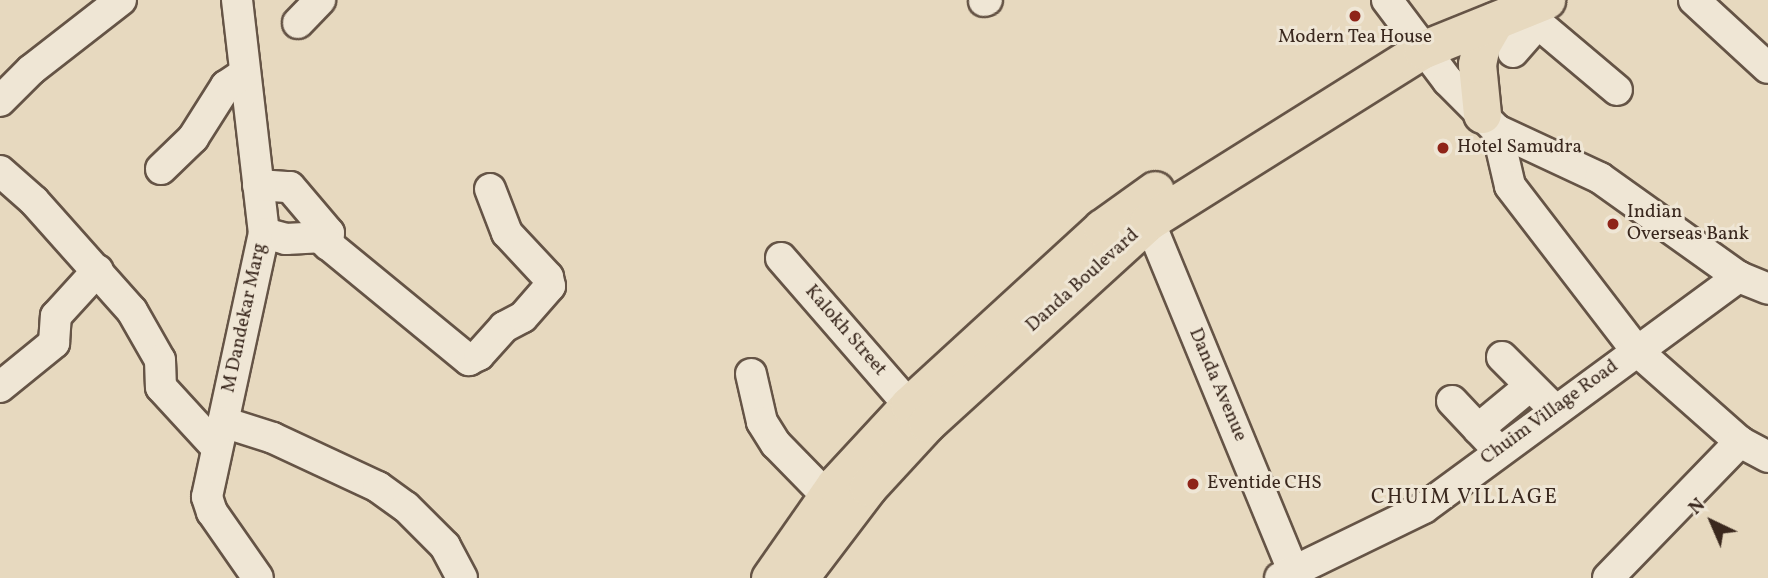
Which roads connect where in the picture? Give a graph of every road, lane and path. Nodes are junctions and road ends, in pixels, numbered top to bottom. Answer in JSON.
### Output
{"nodes":[{"id":1,"x":237,"y":0,"type":"edge"},
{"id":2,"x":319,"y":0,"type":"edge"},
{"id":3,"x":1694,"y":0,"type":"edge"},
{"id":4,"x":117,"y":1,"type":"edge"},
{"id":5,"x":1518,"y":11,"type":"edge"},
{"id":6,"x":1406,"y":19,"type":"edge"},
{"id":7,"x":298,"y":23,"type":"dead end"},
{"id":8,"x":1513,"y":52,"type":"dead end"},
{"id":9,"x":1768,"y":68,"type":"edge"},
{"id":10,"x":245,"y":73,"type":"junction"},
{"id":11,"x":1617,"y":90,"type":"dead end"},
{"id":12,"x":0,"y":101,"type":"edge"},
{"id":13,"x":1489,"y":122,"type":"junction"},
{"id":14,"x":1254,"y":140,"type":"junction"},
{"id":15,"x":161,"y":169,"type":"dead end"},
{"id":16,"x":0,"y":171,"type":"edge"},
{"id":17,"x":258,"y":185,"type":"junction"},
{"id":18,"x":490,"y":189,"type":"dead end"},
{"id":19,"x":1141,"y":212,"type":"junction"},
{"id":20,"x":264,"y":233,"type":"junction"},
{"id":21,"x":328,"y":245,"type":"junction"},
{"id":22,"x":781,"y":258,"type":"dead end"},
{"id":23,"x":98,"y":270,"type":"junction"},
{"id":24,"x":1739,"y":277,"type":"junction"},
{"id":25,"x":1768,"y":289,"type":"edge"},
{"id":26,"x":1636,"y":350,"type":"junction"},
{"id":27,"x":1503,"y":357,"type":"dead end"},
{"id":28,"x":751,"y":374,"type":"dead end"},
{"id":29,"x":1530,"y":386,"type":"junction"},
{"id":30,"x":0,"y":387,"type":"edge"},
{"id":31,"x":1452,"y":401,"type":"dead end"},
{"id":32,"x":1554,"y":409,"type":"junction"},
{"id":33,"x":918,"y":414,"type":"junction"},
{"id":34,"x":219,"y":434,"type":"junction"},
{"id":35,"x":1488,"y":440,"type":"junction"},
{"id":36,"x":1740,"y":442,"type":"junction"},
{"id":37,"x":1768,"y":457,"type":"edge"},
{"id":38,"x":827,"y":496,"type":"junction"},
{"id":39,"x":791,"y":570,"type":"edge"},
{"id":40,"x":1287,"y":574,"type":"edge"},
{"id":41,"x":258,"y":578,"type":"edge"},
{"id":42,"x":462,"y":578,"type":"edge"},
{"id":43,"x":1608,"y":578,"type":"edge"}],
"edges":[{"from":1,"to":10,"type":"street","name":"M Dandekar Marg"},
{"from":2,"to":7,"type":"street"},
{"from":3,"to":9,"type":"street"},
{"from":4,"to":12,"type":"street"},
{"from":5,"to":6,"type":"main road"},
{"from":5,"to":8,"type":"street"},
{"from":5,"to":11,"type":"street"},
{"from":5,"to":13,"type":"main road"},
{"from":6,"to":13,"type":"street"},
{"from":6,"to":14,"type":"main road"},
{"from":6,"to":14,"type":"main road"},
{"from":10,"to":15,"type":"street"},
{"from":10,"to":17,"type":"street","name":"M Dandekar Marg"},
{"from":13,"to":24,"type":"street"},
{"from":13,"to":26,"type":"street","name":"Chuim Village Road"},
{"from":14,"to":19,"type":"main road"},
{"from":16,"to":23,"type":"street"},
{"from":17,"to":20,"type":"street","name":"M Dandekar Marg"},
{"from":17,"to":21,"type":"street"},
{"from":18,"to":21,"type":"street"},
{"from":19,"to":33,"type":"main road"},
{"from":19,"to":40,"type":"street","name":"Danda Avenue"},
{"from":20,"to":21,"type":"street"},
{"from":20,"to":34,"type":"street","name":"M Dandekar Marg"},
{"from":22,"to":33,"type":"street","name":"Kalokh Street"},
{"from":23,"to":30,"type":"street"},
{"from":23,"to":34,"type":"street"},
{"from":24,"to":25,"type":"street"},
{"from":24,"to":26,"type":"street","name":"Chuim Village Road"},
{"from":26,"to":32,"type":"street","name":"Chuim Village Road"},
{"from":26,"to":36,"type":"street","name":"Chuim Village Road"},
{"from":27,"to":29,"type":"street"},
{"from":28,"to":38,"type":"street"},
{"from":29,"to":32,"type":"street"},
{"from":29,"to":35,"type":"street"},
{"from":31,"to":35,"type":"street"},
{"from":32,"to":35,"type":"street","name":"Chuim Village Road"},
{"from":33,"to":38,"type":"main road"},
{"from":33,"to":39,"type":"main road"},
{"from":34,"to":41,"type":"street","name":"M Dandekar Marg"},
{"from":34,"to":42,"type":"street"},
{"from":35,"to":40,"type":"street","name":"Chuim Village Road"},
{"from":36,"to":37,"type":"street","name":"Chuim Village Road"},
{"from":36,"to":43,"type":"street"},
{"from":38,"to":39,"type":"main road"}]}
